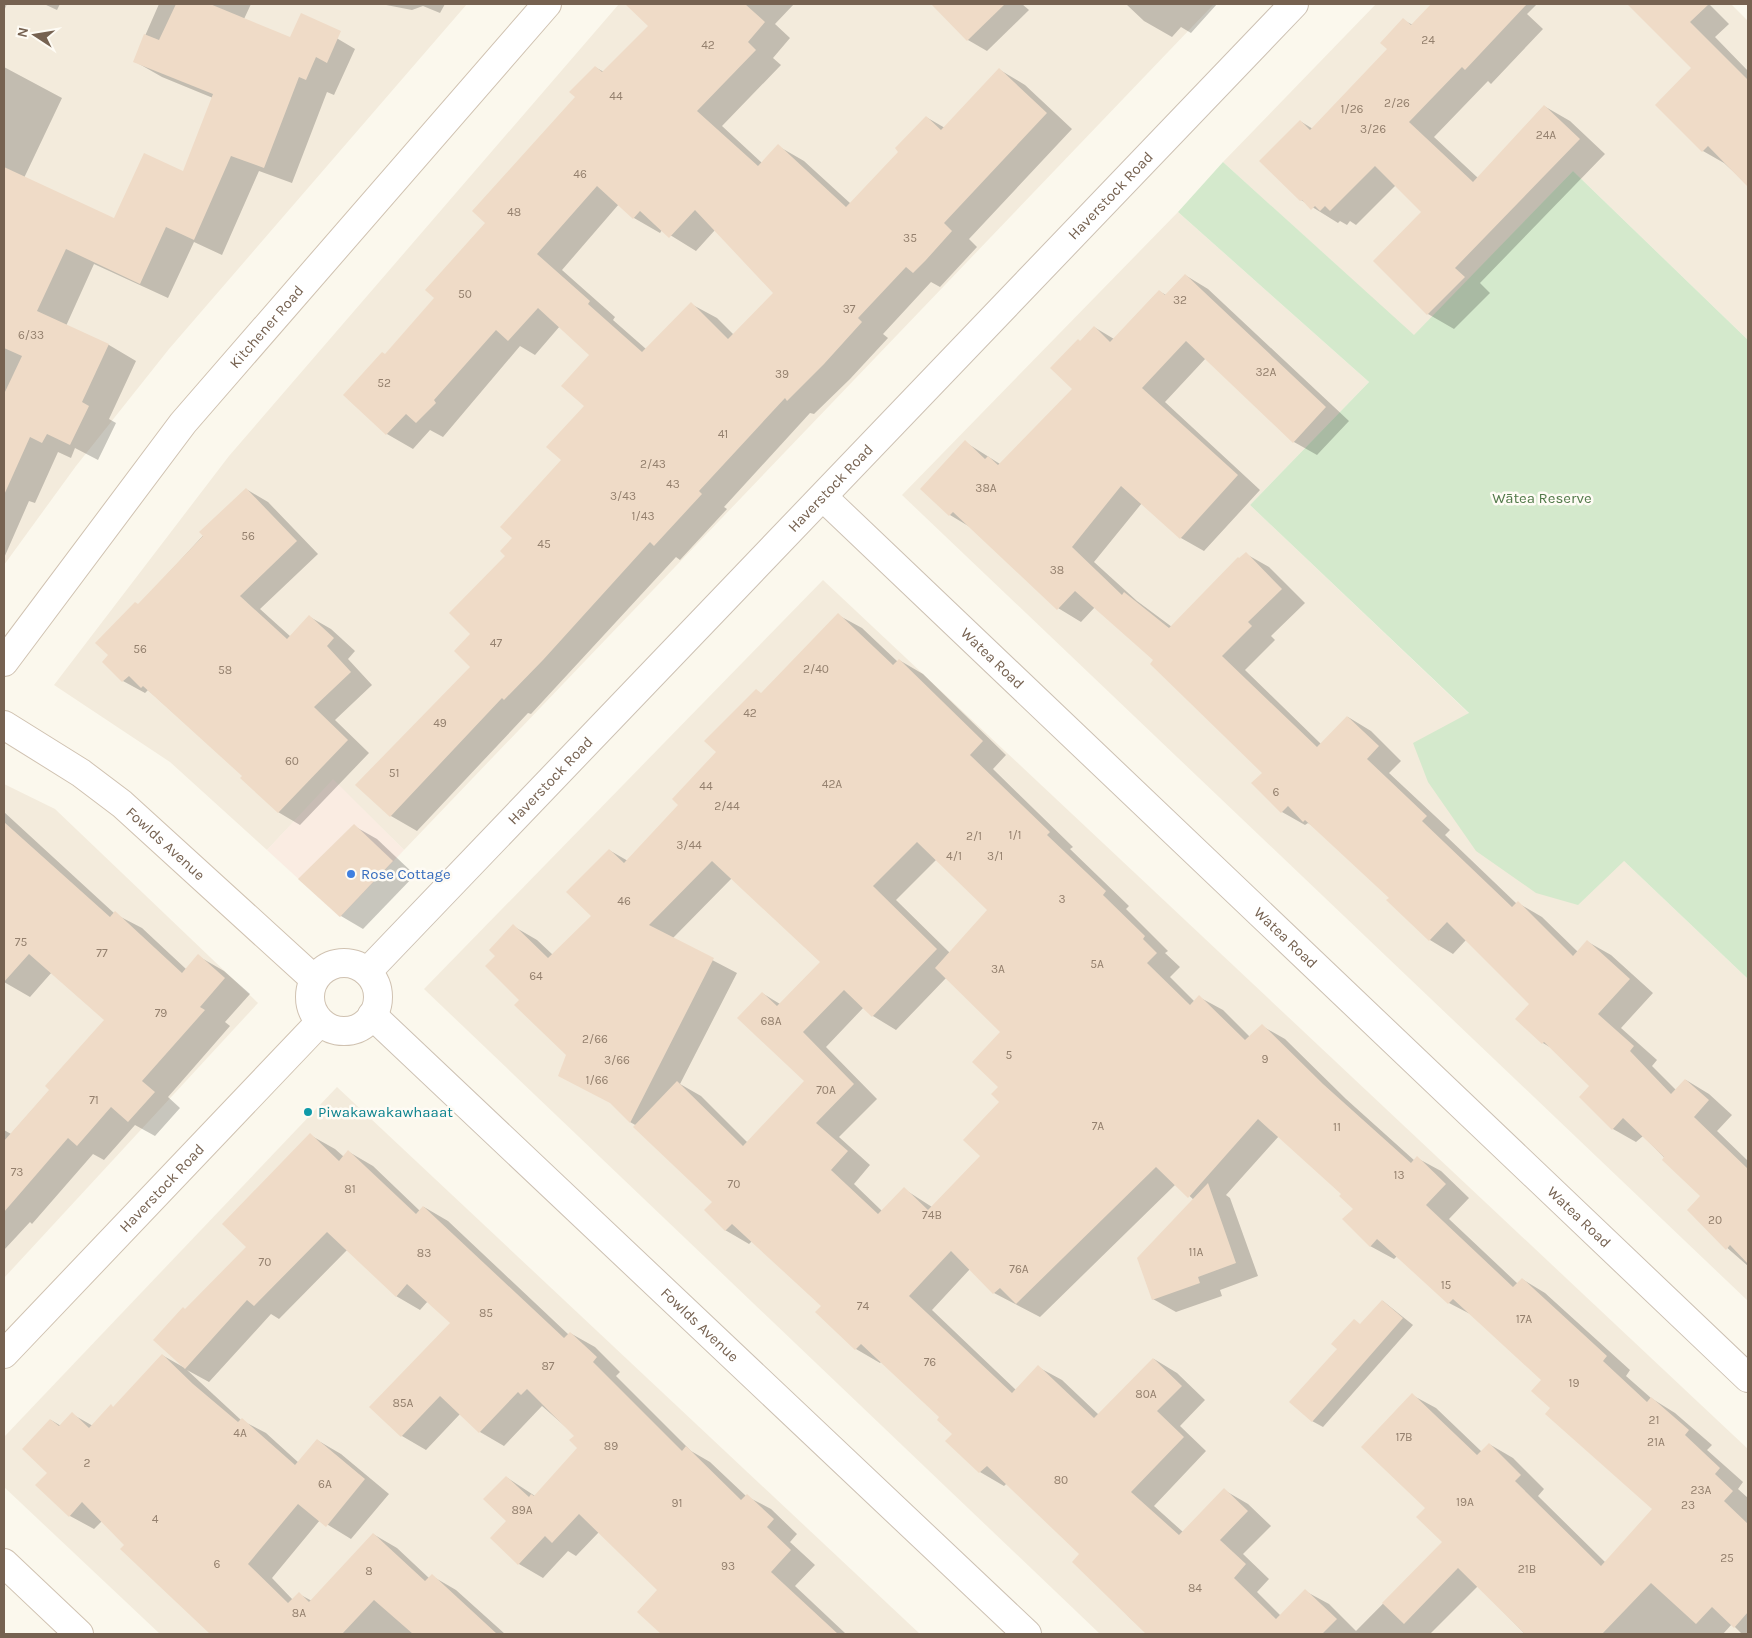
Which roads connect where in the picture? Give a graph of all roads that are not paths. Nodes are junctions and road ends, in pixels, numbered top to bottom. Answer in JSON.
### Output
{"nodes":[{"id":1,"x":547,"y":4,"type":"edge"},
{"id":2,"x":1294,"y":4,"type":"edge"},
{"id":3,"x":823,"y":497,"type":"junction"},
{"id":4,"x":4,"y":662,"type":"edge"},
{"id":5,"x":4,"y":725,"type":"edge"},
{"id":6,"x":367,"y":972,"type":"junction"},
{"id":7,"x":314,"y":980,"type":"junction"},
{"id":8,"x":372,"y":1016,"type":"junction"},
{"id":9,"x":320,"y":1022,"type":"junction"},
{"id":10,"x":4,"y":1354,"type":"edge"},
{"id":11,"x":1748,"y":1378,"type":"edge"},
{"id":12,"x":4,"y":1563,"type":"edge"},
{"id":13,"x":79,"y":1634,"type":"edge"},
{"id":14,"x":1028,"y":1634,"type":"edge"}],
"edges":[{"from":1,"to":4,"type":"street","name":"Kitchener Road"},
{"from":2,"to":3,"type":"street","name":"Haverstock Road"},
{"from":3,"to":6,"type":"street","name":"Haverstock Road"},
{"from":3,"to":11,"type":"street","name":"Watea Road"},
{"from":5,"to":7,"type":"street","name":"Fowlds Avenue"},
{"from":6,"to":7,"type":"street"},
{"from":6,"to":8,"type":"street"},
{"from":7,"to":9,"type":"street"},
{"from":8,"to":9,"type":"street"},
{"from":8,"to":14,"type":"street","name":"Fowlds Avenue"},
{"from":9,"to":10,"type":"street","name":"Haverstock Road"},
{"from":12,"to":13,"type":"street"}]}
